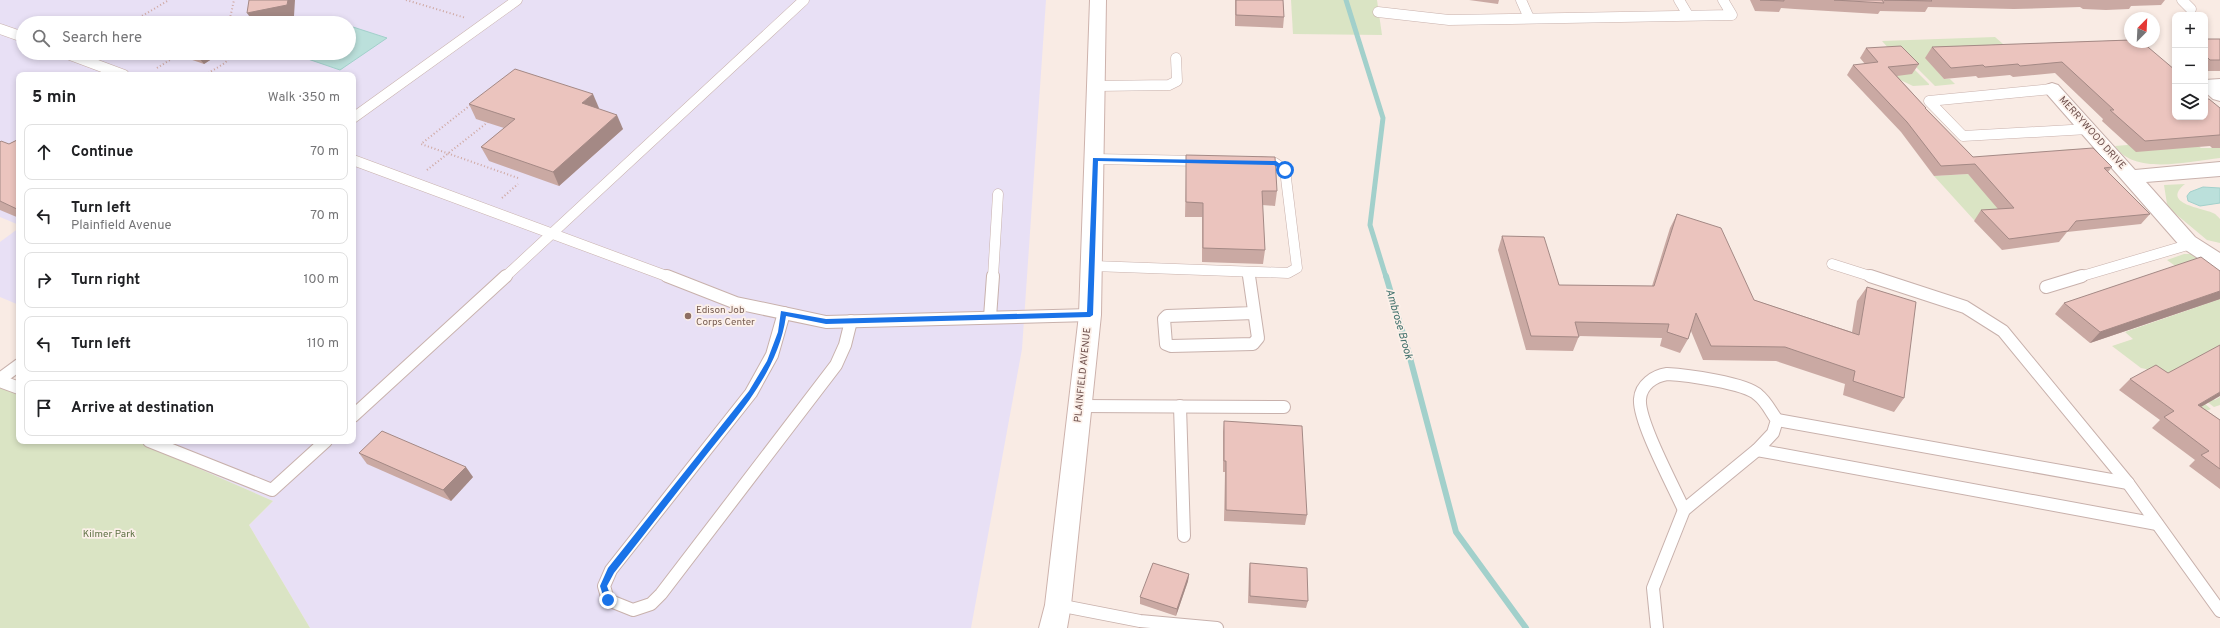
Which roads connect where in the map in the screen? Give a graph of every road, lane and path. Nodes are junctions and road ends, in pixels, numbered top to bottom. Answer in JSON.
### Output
{"nodes":[{"id":1,"x":169,"y":0,"type":"edge"},
{"id":2,"x":234,"y":0,"type":"edge"},
{"id":3,"x":406,"y":0,"type":"edge"},
{"id":4,"x":517,"y":0,"type":"edge"},
{"id":5,"x":804,"y":0,"type":"edge"},
{"id":6,"x":1098,"y":0,"type":"edge"},
{"id":7,"x":1521,"y":0,"type":"edge"},
{"id":8,"x":1679,"y":0,"type":"edge"},
{"id":9,"x":1723,"y":0,"type":"edge"},
{"id":10,"x":2182,"y":0,"type":"edge"},
{"id":11,"x":2191,"y":9,"type":"dead end"},
{"id":12,"x":1378,"y":12,"type":"dead end"},
{"id":13,"x":1688,"y":15,"type":"junction"},
{"id":14,"x":142,"y":16,"type":"edge"},
{"id":15,"x":231,"y":16,"type":"edge"},
{"id":16,"x":1529,"y":18,"type":"junction"},
{"id":17,"x":484,"y":24,"type":"junction"},
{"id":18,"x":0,"y":29,"type":"edge"},
{"id":19,"x":16,"y":35,"type":"edge"},
{"id":20,"x":1176,"y":58,"type":"dead end"},
{"id":21,"x":84,"y":60,"type":"edge"},
{"id":22,"x":170,"y":60,"type":"edge"},
{"id":23,"x":228,"y":60,"type":"edge"},
{"id":24,"x":157,"y":68,"type":"dead end"},
{"id":25,"x":116,"y":72,"type":"edge"},
{"id":26,"x":210,"y":72,"type":"edge"},
{"id":27,"x":2220,"y":85,"type":"edge"},
{"id":28,"x":1097,"y":86,"type":"junction"},
{"id":29,"x":2052,"y":89,"type":"joint"},
{"id":30,"x":2220,"y":95,"type":"edge"},
{"id":31,"x":475,"y":101,"type":"edge"},
{"id":32,"x":356,"y":116,"type":"edge"},
{"id":33,"x":488,"y":122,"type":"edge"},
{"id":34,"x":2088,"y":129,"type":"junction"},
{"id":35,"x":449,"y":153,"type":"junction"},
{"id":36,"x":1095,"y":159,"type":"junction"},
{"id":37,"x":356,"y":161,"type":"edge"},
{"id":38,"x":1212,"y":161,"type":"edge"},
{"id":39,"x":1252,"y":162,"type":"edge"},
{"id":40,"x":2220,"y":169,"type":"edge"},
{"id":41,"x":426,"y":171,"type":"dead end"},
{"id":42,"x":2132,"y":177,"type":"junction"},
{"id":43,"x":518,"y":178,"type":"edge"},
{"id":44,"x":518,"y":184,"type":"dead end"},
{"id":45,"x":998,"y":194,"type":"dead end"},
{"id":46,"x":502,"y":198,"type":"dead end"},
{"id":47,"x":554,"y":233,"type":"junction"},
{"id":48,"x":2190,"y":244,"type":"junction"},
{"id":49,"x":2220,"y":263,"type":"edge"},
{"id":50,"x":1832,"y":264,"type":"dead end"},
{"id":51,"x":1093,"y":266,"type":"junction"},
{"id":52,"x":1248,"y":272,"type":"junction"},
{"id":53,"x":2046,"y":287,"type":"dead end"},
{"id":54,"x":784,"y":313,"type":"junction"},
{"id":55,"x":1254,"y":313,"type":"junction"},
{"id":56,"x":1090,"y":315,"type":"junction"},
{"id":57,"x":990,"y":317,"type":"junction"},
{"id":58,"x":851,"y":321,"type":"junction"},
{"id":59,"x":16,"y":367,"type":"edge"},
{"id":60,"x":0,"y":380,"type":"edge"},
{"id":61,"x":16,"y":387,"type":"edge"},
{"id":62,"x":1080,"y":406,"type":"junction"},
{"id":63,"x":1180,"y":406,"type":"junction"},
{"id":64,"x":1284,"y":406,"type":"dead end"},
{"id":65,"x":356,"y":413,"type":"edge"},
{"id":66,"x":1777,"y":420,"type":"junction"},
{"id":67,"x":157,"y":444,"type":"edge"},
{"id":68,"x":323,"y":444,"type":"edge"},
{"id":69,"x":1757,"y":450,"type":"junction"},
{"id":70,"x":2128,"y":483,"type":"junction"},
{"id":71,"x":1684,"y":510,"type":"junction"},
{"id":72,"x":2157,"y":524,"type":"junction"},
{"id":73,"x":1184,"y":536,"type":"dead end"},
{"id":74,"x":1058,"y":605,"type":"junction"},
{"id":75,"x":2220,"y":611,"type":"edge"},
{"id":76,"x":1053,"y":628,"type":"edge"},
{"id":77,"x":1217,"y":628,"type":"edge"},
{"id":78,"x":1657,"y":628,"type":"edge"}],
"edges":[{"from":1,"to":14,"type":"path"},
{"from":2,"to":15,"type":"path"},
{"from":3,"to":17,"type":"path"},
{"from":4,"to":17,"type":"lane"},
{"from":5,"to":47,"type":"lane"},
{"from":6,"to":28,"type":"main road","name":"PLAINFIELD AVENUE"},
{"from":7,"to":16,"type":"lane"},
{"from":8,"to":13,"type":"lane"},
{"from":9,"to":13,"type":"lane"},
{"from":10,"to":11,"type":"lane"},
{"from":12,"to":16,"type":"lane"},
{"from":13,"to":16,"type":"lane"},
{"from":17,"to":32,"type":"lane"},
{"from":18,"to":19,"type":"lane"},
{"from":20,"to":28,"type":"lane"},
{"from":21,"to":25,"type":"lane"},
{"from":22,"to":24,"type":"path"},
{"from":23,"to":26,"type":"path"},
{"from":27,"to":30,"type":"main road"},
{"from":28,"to":36,"type":"main road","name":"PLAINFIELD AVENUE"},
{"from":29,"to":34,"type":"main road","name":"MERRYWOOD DRIVE"},
{"from":29,"to":34,"type":"lane"},
{"from":31,"to":35,"type":"path"},
{"from":33,"to":35,"type":"path"},
{"from":34,"to":42,"type":"main road","name":"MERRYWOOD DRIVE"},
{"from":35,"to":41,"type":"path"},
{"from":35,"to":43,"type":"path"},
{"from":36,"to":38,"type":"lane"},
{"from":36,"to":51,"type":"main road","name":"PLAINFIELD AVENUE"},
{"from":37,"to":47,"type":"lane"},
{"from":39,"to":52,"type":"lane"},
{"from":40,"to":42,"type":"main road","name":"MERRYWOOD DRIVE"},
{"from":42,"to":48,"type":"main road","name":"MERRYWOOD DRIVE"},
{"from":44,"to":46,"type":"path"},
{"from":45,"to":57,"type":"lane"},
{"from":47,"to":54,"type":"lane"},
{"from":47,"to":65,"type":"lane"},
{"from":48,"to":49,"type":"main road","name":"MERRYWOOD DRIVE"},
{"from":48,"to":53,"type":"lane"},
{"from":50,"to":70,"type":"lane"},
{"from":51,"to":52,"type":"lane"},
{"from":51,"to":56,"type":"main road","name":"PLAINFIELD AVENUE"},
{"from":52,"to":55,"type":"lane"},
{"from":54,"to":58,"type":"lane"},
{"from":54,"to":58,"type":"lane"},
{"from":55,"to":55,"type":"lane"},
{"from":56,"to":57,"type":"lane"},
{"from":56,"to":62,"type":"main road","name":"PLAINFIELD AVENUE"},
{"from":57,"to":58,"type":"lane"},
{"from":59,"to":60,"type":"lane"},
{"from":60,"to":61,"type":"lane"},
{"from":62,"to":63,"type":"lane"},
{"from":62,"to":74,"type":"main road","name":"PLAINFIELD AVENUE"},
{"from":63,"to":64,"type":"lane"},
{"from":63,"to":73,"type":"lane"},
{"from":66,"to":69,"type":"lane"},
{"from":66,"to":70,"type":"lane"},
{"from":66,"to":71,"type":"lane"},
{"from":67,"to":68,"type":"lane"},
{"from":69,"to":71,"type":"lane"},
{"from":69,"to":72,"type":"lane"},
{"from":70,"to":72,"type":"lane"},
{"from":71,"to":78,"type":"lane"},
{"from":72,"to":75,"type":"lane"},
{"from":74,"to":76,"type":"main road","name":"PLAINFIELD AVENUE"},
{"from":74,"to":77,"type":"lane"}]}
